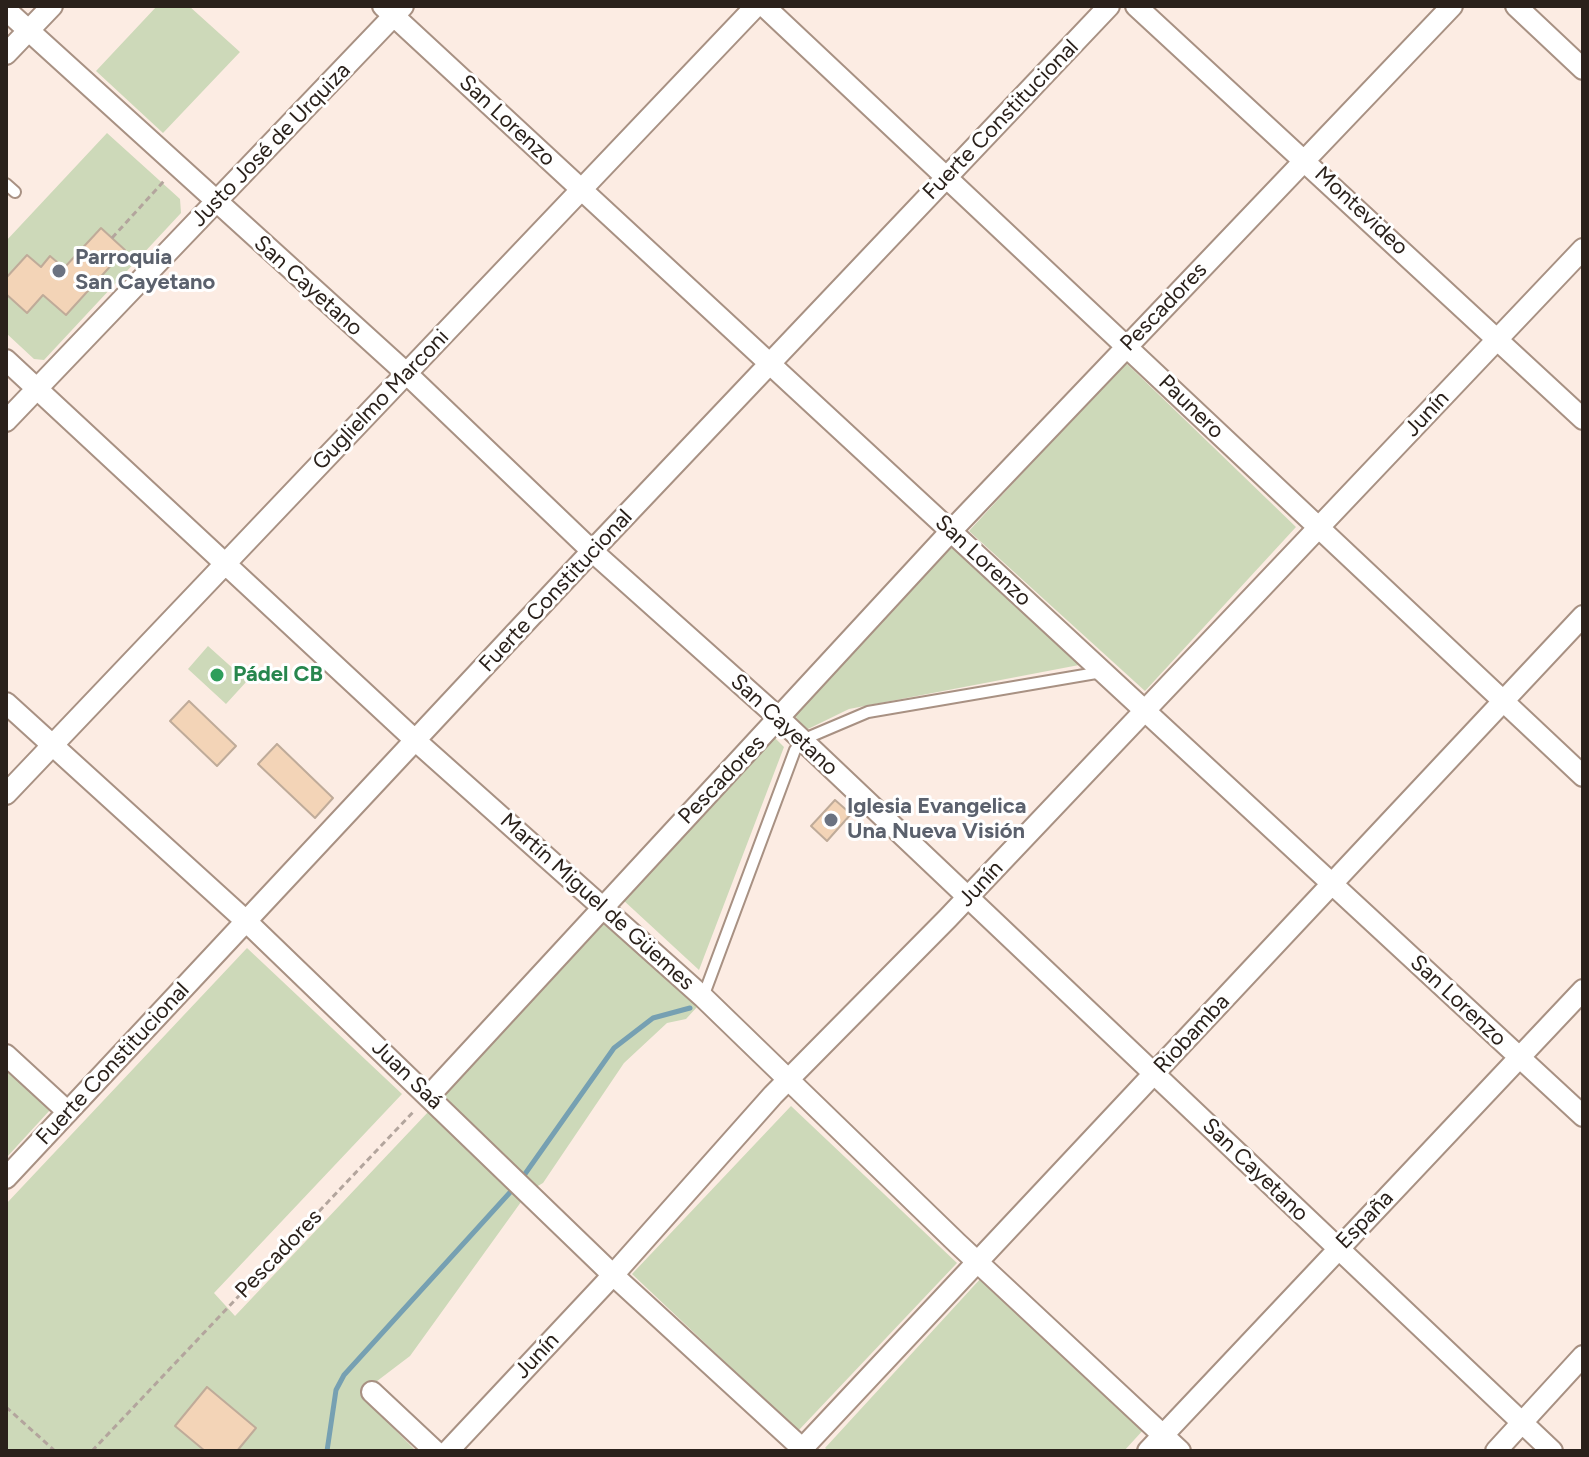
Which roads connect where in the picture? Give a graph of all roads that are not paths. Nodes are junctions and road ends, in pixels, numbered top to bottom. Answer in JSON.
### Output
{"nodes":[{"id":1,"x":52,"y":6,"type":"edge"},
{"id":2,"x":756,"y":6,"type":"edge"},
{"id":3,"x":764,"y":6,"type":"edge"},
{"id":4,"x":1109,"y":6,"type":"edge"},
{"id":5,"x":1136,"y":6,"type":"edge"},
{"id":6,"x":1452,"y":6,"type":"edge"},
{"id":7,"x":1516,"y":6,"type":"edge"},
{"id":8,"x":393,"y":9,"type":"edge"},
{"id":9,"x":6,"y":10,"type":"edge"},
{"id":10,"x":28,"y":31,"type":"junction"},
{"id":11,"x":6,"y":54,"type":"edge"},
{"id":12,"x":1583,"y":69,"type":"edge"},
{"id":13,"x":1306,"y":159,"type":"junction"},
{"id":14,"x":945,"y":178,"type":"junction"},
{"id":15,"x":581,"y":190,"type":"junction"},
{"id":16,"x":215,"y":204,"type":"junction"},
{"id":17,"x":1583,"y":249,"type":"edge"},
{"id":18,"x":1498,"y":339,"type":"junction"},
{"id":19,"x":1127,"y":346,"type":"junction"},
{"id":20,"x":6,"y":360,"type":"edge"},
{"id":21,"x":767,"y":364,"type":"junction"},
{"id":22,"x":406,"y":373,"type":"junction"},
{"id":23,"x":36,"y":389,"type":"junction"},
{"id":24,"x":1583,"y":419,"type":"edge"},
{"id":25,"x":6,"y":421,"type":"edge"},
{"id":26,"x":1319,"y":528,"type":"junction"},
{"id":27,"x":951,"y":531,"type":"junction"},
{"id":28,"x":592,"y":551,"type":"junction"},
{"id":29,"x":225,"y":564,"type":"junction"},
{"id":30,"x":1583,"y":616,"type":"edge"},
{"id":31,"x":1102,"y":672,"type":"junction"},
{"id":32,"x":1503,"y":701,"type":"junction"},
{"id":33,"x":6,"y":703,"type":"edge"},
{"id":34,"x":1144,"y":712,"type":"junction"},
{"id":35,"x":780,"y":719,"type":"junction"},
{"id":36,"x":802,"y":740,"type":"junction"},
{"id":37,"x":416,"y":741,"type":"junction"},
{"id":38,"x":53,"y":744,"type":"junction"},
{"id":39,"x":1583,"y":776,"type":"edge"},
{"id":40,"x":6,"y":794,"type":"edge"},
{"id":41,"x":1331,"y":884,"type":"junction"},
{"id":42,"x":968,"y":897,"type":"junction"},
{"id":43,"x":600,"y":907,"type":"junction"},
{"id":44,"x":247,"y":922,"type":"junction"},
{"id":45,"x":1583,"y":990,"type":"edge"},
{"id":46,"x":703,"y":997,"type":"junction"},
{"id":47,"x":6,"y":1055,"type":"edge"},
{"id":48,"x":1520,"y":1058,"type":"junction"},
{"id":49,"x":1154,"y":1074,"type":"junction"},
{"id":50,"x":789,"y":1080,"type":"junction"},
{"id":51,"x":429,"y":1096,"type":"junction"},
{"id":52,"x":68,"y":1112,"type":"junction"},
{"id":53,"x":1583,"y":1116,"type":"edge"},
{"id":54,"x":6,"y":1178,"type":"edge"},
{"id":55,"x":1338,"y":1248,"type":"junction"},
{"id":56,"x":977,"y":1262,"type":"junction"},
{"id":57,"x":613,"y":1275,"type":"junction"},
{"id":58,"x":1583,"y":1356,"type":"edge"},
{"id":59,"x":372,"y":1392,"type":"dead end"},
{"id":60,"x":1522,"y":1423,"type":"junction"},
{"id":61,"x":1163,"y":1435,"type":"junction"},
{"id":62,"x":803,"y":1450,"type":"edge"},
{"id":63,"x":435,"y":1451,"type":"edge"},
{"id":64,"x":448,"y":1451,"type":"edge"},
{"id":65,"x":1148,"y":1451,"type":"edge"},
{"id":66,"x":1180,"y":1451,"type":"edge"},
{"id":67,"x":1496,"y":1451,"type":"edge"},
{"id":68,"x":1552,"y":1451,"type":"edge"}],
"edges":[{"from":1,"to":10,"type":"street"},
{"from":2,"to":15,"type":"street","name":"Guglielmo Marconi"},
{"from":3,"to":14,"type":"street","name":"Paunero"},
{"from":4,"to":14,"type":"street","name":"Fuerte Constitucional"},
{"from":5,"to":13,"type":"street","name":"Montevideo"},
{"from":6,"to":13,"type":"street","name":"Pescadores"},
{"from":7,"to":12,"type":"street"},
{"from":8,"to":15,"type":"street","name":"San Lorenzo"},
{"from":8,"to":16,"type":"street","name":"Justo José de Urquiza"},
{"from":9,"to":10,"type":"street","name":"San Cayetano"},
{"from":10,"to":11,"type":"street"},
{"from":10,"to":16,"type":"street","name":"San Cayetano"},
{"from":13,"to":18,"type":"street","name":"Montevideo"},
{"from":13,"to":19,"type":"street","name":"Pescadores"},
{"from":14,"to":19,"type":"street","name":"Paunero"},
{"from":14,"to":21,"type":"street","name":"Fuerte Constitucional"},
{"from":15,"to":21,"type":"street","name":"San Lorenzo"},
{"from":15,"to":22,"type":"street","name":"Guglielmo Marconi"},
{"from":16,"to":22,"type":"street","name":"San Cayetano"},
{"from":16,"to":23,"type":"street","name":"Justo José de Urquiza"},
{"from":17,"to":18,"type":"street","name":"Junín"},
{"from":18,"to":24,"type":"street","name":"Montevideo"},
{"from":18,"to":26,"type":"street","name":"Junín"},
{"from":19,"to":26,"type":"street","name":"Paunero"},
{"from":19,"to":27,"type":"street","name":"Pescadores"},
{"from":20,"to":23,"type":"street","name":"Martín Miguel de Güemes"},
{"from":21,"to":27,"type":"street","name":"San Lorenzo"},
{"from":21,"to":28,"type":"street","name":"Fuerte Constitucional"},
{"from":22,"to":28,"type":"street","name":"San Cayetano"},
{"from":22,"to":29,"type":"street","name":"Guglielmo Marconi"},
{"from":23,"to":25,"type":"street","name":"Justo José de Urquiza"},
{"from":23,"to":29,"type":"street","name":"Martín Miguel de Güemes"},
{"from":26,"to":32,"type":"street","name":"Paunero"},
{"from":26,"to":34,"type":"street","name":"Junín"},
{"from":27,"to":31,"type":"street","name":"San Lorenzo"},
{"from":27,"to":35,"type":"street","name":"Pescadores"},
{"from":28,"to":35,"type":"street","name":"San Cayetano"},
{"from":28,"to":37,"type":"street","name":"Fuerte Constitucional"},
{"from":29,"to":37,"type":"street","name":"Martín Miguel de Güemes"},
{"from":29,"to":38,"type":"street","name":"Guglielmo Marconi"},
{"from":30,"to":32,"type":"street","name":"Riobamba"},
{"from":31,"to":34,"type":"street","name":"San Lorenzo"},
{"from":31,"to":36,"type":"lane"},
{"from":32,"to":39,"type":"street","name":"Paunero"},
{"from":32,"to":41,"type":"street","name":"Riobamba"},
{"from":33,"to":38,"type":"street","name":"Juan Saá"},
{"from":34,"to":41,"type":"street","name":"San Lorenzo"},
{"from":34,"to":42,"type":"street","name":"Junín"},
{"from":35,"to":36,"type":"street","name":"San Cayetano"},
{"from":35,"to":43,"type":"street","name":"Pescadores"},
{"from":36,"to":42,"type":"street","name":"San Cayetano"},
{"from":36,"to":46,"type":"lane"},
{"from":37,"to":43,"type":"street","name":"Martín Miguel de Güemes"},
{"from":37,"to":44,"type":"street","name":"Fuerte Constitucional"},
{"from":38,"to":40,"type":"street","name":"Guglielmo Marconi"},
{"from":38,"to":44,"type":"street","name":"Juan Saá"},
{"from":41,"to":48,"type":"street","name":"San Lorenzo"},
{"from":41,"to":49,"type":"street","name":"Riobamba"},
{"from":42,"to":49,"type":"street","name":"San Cayetano"},
{"from":42,"to":50,"type":"street","name":"Junín"},
{"from":43,"to":46,"type":"street","name":"Martín Miguel de Güemes"},
{"from":43,"to":51,"type":"street","name":"Pescadores"},
{"from":44,"to":51,"type":"street","name":"Juan Saá"},
{"from":44,"to":52,"type":"street","name":"Fuerte Constitucional"},
{"from":45,"to":48,"type":"street","name":"España"},
{"from":46,"to":50,"type":"street","name":"Martín Miguel de Güemes"},
{"from":47,"to":52,"type":"street"},
{"from":48,"to":53,"type":"street","name":"San Lorenzo"},
{"from":48,"to":55,"type":"street","name":"España"},
{"from":49,"to":55,"type":"street","name":"San Cayetano"},
{"from":49,"to":56,"type":"street","name":"Riobamba"},
{"from":50,"to":56,"type":"street","name":"Martín Miguel de Güemes"},
{"from":50,"to":57,"type":"street","name":"Junín"},
{"from":51,"to":57,"type":"street","name":"Juan Saá"},
{"from":52,"to":54,"type":"street","name":"Fuerte Constitucional"},
{"from":55,"to":60,"type":"street","name":"San Cayetano"},
{"from":55,"to":61,"type":"street","name":"España"},
{"from":56,"to":61,"type":"street","name":"Martín Miguel de Güemes"},
{"from":56,"to":62,"type":"street","name":"Riobamba"},
{"from":57,"to":62,"type":"street","name":"Juan Saá"},
{"from":57,"to":64,"type":"street","name":"Junín"},
{"from":58,"to":60,"type":"street"},
{"from":59,"to":63,"type":"street"},
{"from":60,"to":67,"type":"street"},
{"from":60,"to":68,"type":"street","name":"San Cayetano"},
{"from":61,"to":65,"type":"street","name":"España"},
{"from":61,"to":66,"type":"street","name":"Martín Miguel de Güemes"}]}
